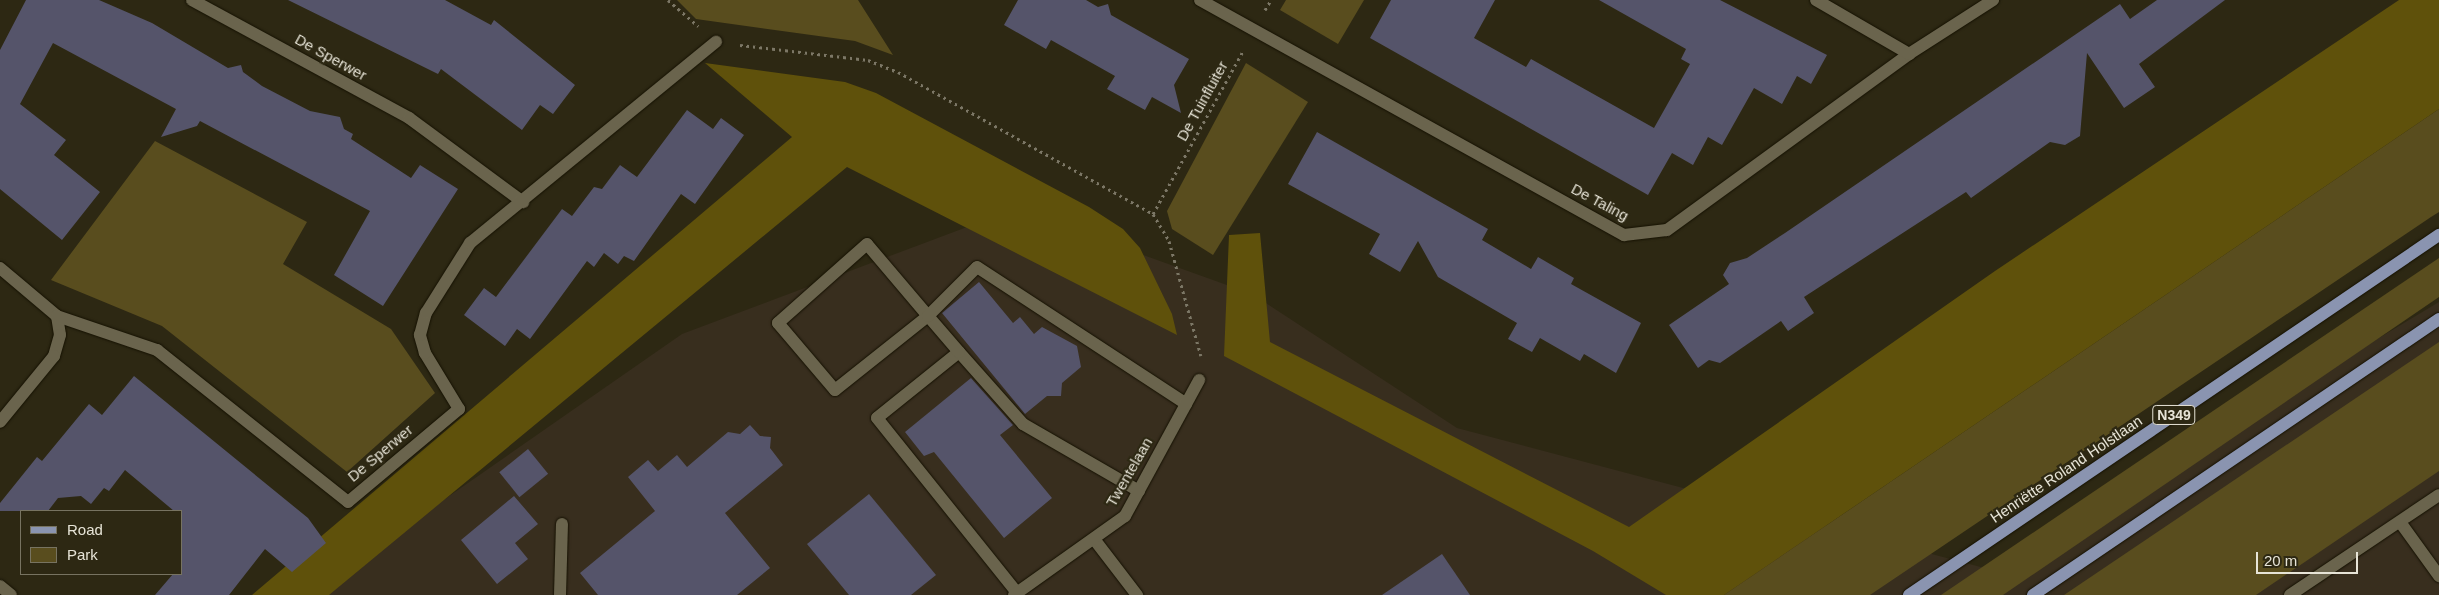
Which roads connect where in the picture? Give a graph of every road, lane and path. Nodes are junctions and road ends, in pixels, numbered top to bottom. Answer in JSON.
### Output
{"nodes":[{"id":1,"x":192,"y":0,"type":"edge"},
{"id":2,"x":668,"y":0,"type":"edge"},
{"id":3,"x":1200,"y":0,"type":"edge"},
{"id":4,"x":1271,"y":0,"type":"edge"},
{"id":5,"x":1816,"y":0,"type":"edge"},
{"id":6,"x":1993,"y":0,"type":"edge"},
{"id":7,"x":1253,"y":32,"type":"junction"},
{"id":8,"x":716,"y":42,"type":"junction"},
{"id":9,"x":1909,"y":54,"type":"junction"},
{"id":10,"x":523,"y":202,"type":"junction"},
{"id":11,"x":1153,"y":214,"type":"junction"},
{"id":12,"x":2439,"y":235,"type":"edge"},
{"id":13,"x":0,"y":268,"type":"edge"},
{"id":14,"x":57,"y":316,"type":"junction"},
{"id":15,"x":928,"y":316,"type":"junction"},
{"id":16,"x":2439,"y":320,"type":"edge"},
{"id":17,"x":959,"y":352,"type":"junction"},
{"id":18,"x":1199,"y":380,"type":"joint"},
{"id":19,"x":1186,"y":404,"type":"junction"},
{"id":20,"x":0,"y":422,"type":"edge"},
{"id":21,"x":1139,"y":491,"type":"junction"},
{"id":22,"x":2439,"y":495,"type":"edge"},
{"id":23,"x":2400,"y":522,"type":"junction"},
{"id":24,"x":562,"y":524,"type":"dead end"},
{"id":25,"x":1094,"y":538,"type":"junction"},
{"id":26,"x":2439,"y":576,"type":"edge"},
{"id":27,"x":0,"y":586,"type":"edge"},
{"id":28,"x":1016,"y":594,"type":"edge"},
{"id":29,"x":11,"y":595,"type":"edge"},
{"id":30,"x":560,"y":595,"type":"edge"},
{"id":31,"x":1137,"y":595,"type":"edge"},
{"id":32,"x":1909,"y":595,"type":"edge"},
{"id":33,"x":2033,"y":595,"type":"edge"},
{"id":34,"x":2290,"y":595,"type":"edge"}],
"edges":[{"from":1,"to":10,"type":"street","name":"De Sperwer"},
{"from":2,"to":8,"type":"path"},
{"from":3,"to":7,"type":"street","name":"De Taling"},
{"from":4,"to":7,"type":"path","name":"De Tuinfluiter"},
{"from":5,"to":9,"type":"street"},
{"from":6,"to":9,"type":"street","name":"De Taling"},
{"from":7,"to":9,"type":"street","name":"De Taling"},
{"from":7,"to":11,"type":"path","name":"De Tuinfluiter"},
{"from":8,"to":10,"type":"street","name":"De Sperwer"},
{"from":8,"to":11,"type":"path"},
{"from":10,"to":14,"type":"street","name":"De Sperwer"},
{"from":11,"to":18,"type":"path"},
{"from":12,"to":32,"type":"main road","name":"Henriëtte Roland Holstlaan","number":"N349"},
{"from":13,"to":14,"type":"street"},
{"from":14,"to":20,"type":"street"},
{"from":15,"to":15,"type":"street"},
{"from":15,"to":17,"type":"street"},
{"from":15,"to":19,"type":"street"},
{"from":16,"to":33,"type":"main road"},
{"from":17,"to":21,"type":"street"},
{"from":17,"to":28,"type":"street"},
{"from":18,"to":19,"type":"street","name":"Twentelaan"},
{"from":19,"to":21,"type":"street","name":"Twentelaan"},
{"from":21,"to":25,"type":"street","name":"Twentelaan"},
{"from":22,"to":23,"type":"street"},
{"from":23,"to":26,"type":"street"},
{"from":23,"to":34,"type":"street"},
{"from":24,"to":30,"type":"street"},
{"from":25,"to":28,"type":"street","name":"Twentelaan"},
{"from":25,"to":31,"type":"street"},
{"from":27,"to":29,"type":"street"}]}
